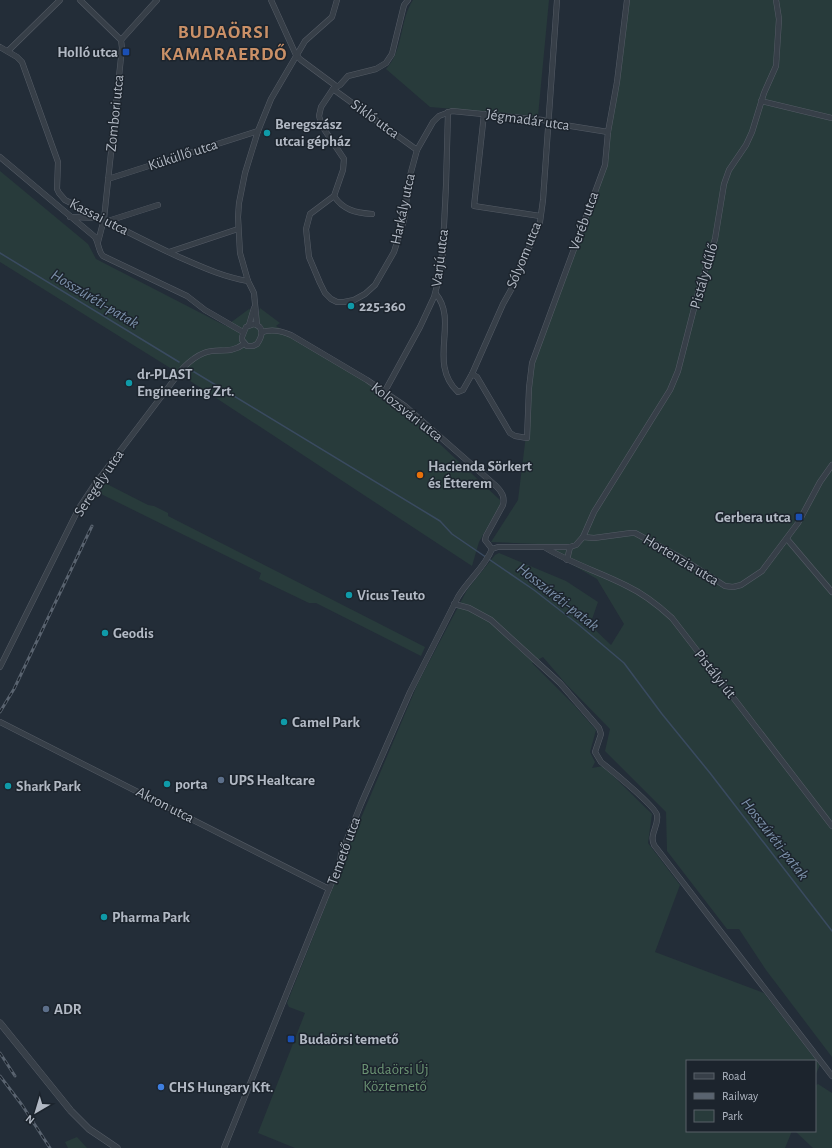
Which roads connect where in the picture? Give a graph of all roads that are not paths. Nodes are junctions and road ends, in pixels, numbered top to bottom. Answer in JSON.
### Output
{"nodes":[{"id":1,"x":60,"y":0,"type":"edge"},
{"id":2,"x":80,"y":0,"type":"edge"},
{"id":3,"x":157,"y":0,"type":"edge"},
{"id":4,"x":271,"y":0,"type":"edge"},
{"id":5,"x":337,"y":0,"type":"edge"},
{"id":6,"x":408,"y":0,"type":"edge"},
{"id":7,"x":557,"y":0,"type":"edge"},
{"id":8,"x":627,"y":0,"type":"edge"},
{"id":9,"x":776,"y":0,"type":"edge"},
{"id":10,"x":121,"y":40,"type":"junction"},
{"id":11,"x":0,"y":47,"type":"edge"},
{"id":12,"x":8,"y":51,"type":"junction"},
{"id":13,"x":296,"y":55,"type":"junction"},
{"id":14,"x":334,"y":88,"type":"junction"},
{"id":15,"x":761,"y":101,"type":"junction"},
{"id":16,"x":448,"y":112,"type":"junction"},
{"id":17,"x":484,"y":114,"type":"junction"},
{"id":18,"x":832,"y":118,"type":"edge"},
{"id":19,"x":548,"y":122,"type":"junction"},
{"id":20,"x":258,"y":131,"type":"junction"},
{"id":21,"x":608,"y":132,"type":"junction"},
{"id":22,"x":417,"y":150,"type":"junction"},
{"id":23,"x":0,"y":157,"type":"edge"},
{"id":24,"x":108,"y":179,"type":"junction"},
{"id":25,"x":334,"y":196,"type":"junction"},
{"id":26,"x":158,"y":205,"type":"dead end"},
{"id":27,"x":372,"y":214,"type":"dead end"},
{"id":28,"x":540,"y":216,"type":"junction"},
{"id":29,"x":70,"y":217,"type":"junction"},
{"id":30,"x":106,"y":220,"type":"junction"},
{"id":31,"x":238,"y":229,"type":"junction"},
{"id":32,"x":98,"y":242,"type":"junction"},
{"id":33,"x":169,"y":252,"type":"junction"},
{"id":34,"x":248,"y":281,"type":"junction"},
{"id":35,"x":436,"y":294,"type":"junction"},
{"id":36,"x":256,"y":303,"type":"junction"},
{"id":37,"x":249,"y":325,"type":"junction"},
{"id":38,"x":257,"y":325,"type":"junction"},
{"id":39,"x":243,"y":332,"type":"junction"},
{"id":40,"x":262,"y":332,"type":"junction"},
{"id":41,"x":244,"y":344,"type":"junction"},
{"id":42,"x":472,"y":374,"type":"junction"},
{"id":43,"x":385,"y":391,"type":"junction"},
{"id":44,"x":832,"y":465,"type":"edge"},
{"id":45,"x":583,"y":537,"type":"junction"},
{"id":46,"x":787,"y":539,"type":"junction"},
{"id":47,"x":570,"y":547,"type":"junction"},
{"id":48,"x":492,"y":548,"type":"junction"},
{"id":49,"x":545,"y":548,"type":"junction"},
{"id":50,"x":567,"y":560,"type":"junction"},
{"id":51,"x":832,"y":592,"type":"edge"},
{"id":52,"x":454,"y":604,"type":"junction"},
{"id":53,"x":0,"y":668,"type":"edge"},
{"id":54,"x":0,"y":722,"type":"edge"},
{"id":55,"x":832,"y":826,"type":"edge"},
{"id":56,"x":329,"y":889,"type":"junction"},
{"id":57,"x":0,"y":1023,"type":"edge"},
{"id":58,"x":832,"y":1076,"type":"edge"},
{"id":59,"x":107,"y":1145,"type":"edge"},
{"id":60,"x":117,"y":1148,"type":"edge"},
{"id":61,"x":224,"y":1148,"type":"edge"}],
"edges":[{"from":1,"to":12,"type":"street"},
{"from":2,"to":10,"type":"street"},
{"from":3,"to":10,"type":"street"},
{"from":4,"to":13,"type":"street"},
{"from":5,"to":13,"type":"street"},
{"from":6,"to":14,"type":"street"},
{"from":7,"to":19,"type":"street","name":"Sólyom utca"},
{"from":8,"to":21,"type":"street","name":"Veréb utca"},
{"from":9,"to":15,"type":"street","name":"Pistály dűlő"},
{"from":10,"to":24,"type":"street","name":"Zombori utca"},
{"from":11,"to":12,"type":"street","name":"Kassai utca"},
{"from":12,"to":30,"type":"street","name":"Kassai utca"},
{"from":13,"to":14,"type":"street"},
{"from":13,"to":20,"type":"street"},
{"from":14,"to":22,"type":"street","name":"Sikló utca"},
{"from":14,"to":25,"type":"street"},
{"from":15,"to":18,"type":"street"},
{"from":15,"to":45,"type":"street","name":"Pistály dűlő"},
{"from":16,"to":17,"type":"street","name":"Jégmadár utca"},
{"from":16,"to":22,"type":"street","name":"Harkály utca"},
{"from":16,"to":35,"type":"street","name":"Varjú utca"},
{"from":17,"to":19,"type":"street","name":"Jégmadár utca"},
{"from":17,"to":28,"type":"street"},
{"from":19,"to":21,"type":"street","name":"Jégmadár utca"},
{"from":19,"to":28,"type":"street","name":"Sólyom utca"},
{"from":20,"to":24,"type":"street","name":"Küküllő utca"},
{"from":20,"to":31,"type":"street"},
{"from":21,"to":42,"type":"street","name":"Veréb utca"},
{"from":22,"to":25,"type":"street","name":"Harkály utca"},
{"from":23,"to":29,"type":"street"},
{"from":24,"to":30,"type":"street","name":"Zombori utca"},
{"from":25,"to":27,"type":"street","name":"Harkály utca"},
{"from":26,"to":30,"type":"street"},
{"from":28,"to":42,"type":"street","name":"Sólyom utca"},
{"from":29,"to":30,"type":"street"},
{"from":29,"to":32,"type":"street"},
{"from":30,"to":32,"type":"street","name":"Zombori utca"},
{"from":30,"to":33,"type":"street","name":"Kassai utca"},
{"from":31,"to":33,"type":"street"},
{"from":31,"to":34,"type":"street"},
{"from":32,"to":39,"type":"street"},
{"from":33,"to":34,"type":"street","name":"Kassai utca"},
{"from":34,"to":36,"type":"street"},
{"from":35,"to":42,"type":"street","name":"Sólyom utca"},
{"from":35,"to":43,"type":"street","name":"Varjú utca"},
{"from":36,"to":37,"type":"street"},
{"from":36,"to":38,"type":"street"},
{"from":37,"to":38,"type":"street"},
{"from":37,"to":39,"type":"street"},
{"from":38,"to":40,"type":"street"},
{"from":39,"to":41,"type":"street"},
{"from":40,"to":41,"type":"street"},
{"from":40,"to":43,"type":"street","name":"Kolozsvári utca"},
{"from":41,"to":53,"type":"street","name":"Seregély utca"},
{"from":43,"to":48,"type":"street","name":"Kolozsvári utca"},
{"from":44,"to":46,"type":"street","name":"Hortenzia utca"},
{"from":45,"to":46,"type":"street","name":"Hortenzia utca"},
{"from":45,"to":47,"type":"street"},
{"from":46,"to":51,"type":"street"},
{"from":47,"to":49,"type":"street"},
{"from":47,"to":50,"type":"street"},
{"from":48,"to":49,"type":"street"},
{"from":48,"to":52,"type":"street","name":"Temető utca"},
{"from":49,"to":50,"type":"street","name":"Pistályi út"},
{"from":50,"to":55,"type":"street","name":"Pistályi út"},
{"from":52,"to":56,"type":"street","name":"Temető utca"},
{"from":52,"to":58,"type":"street"},
{"from":54,"to":56,"type":"street","name":"Akron utca"},
{"from":56,"to":61,"type":"street","name":"Temető utca"},
{"from":57,"to":59,"type":"street"},
{"from":59,"to":60,"type":"street"}]}
